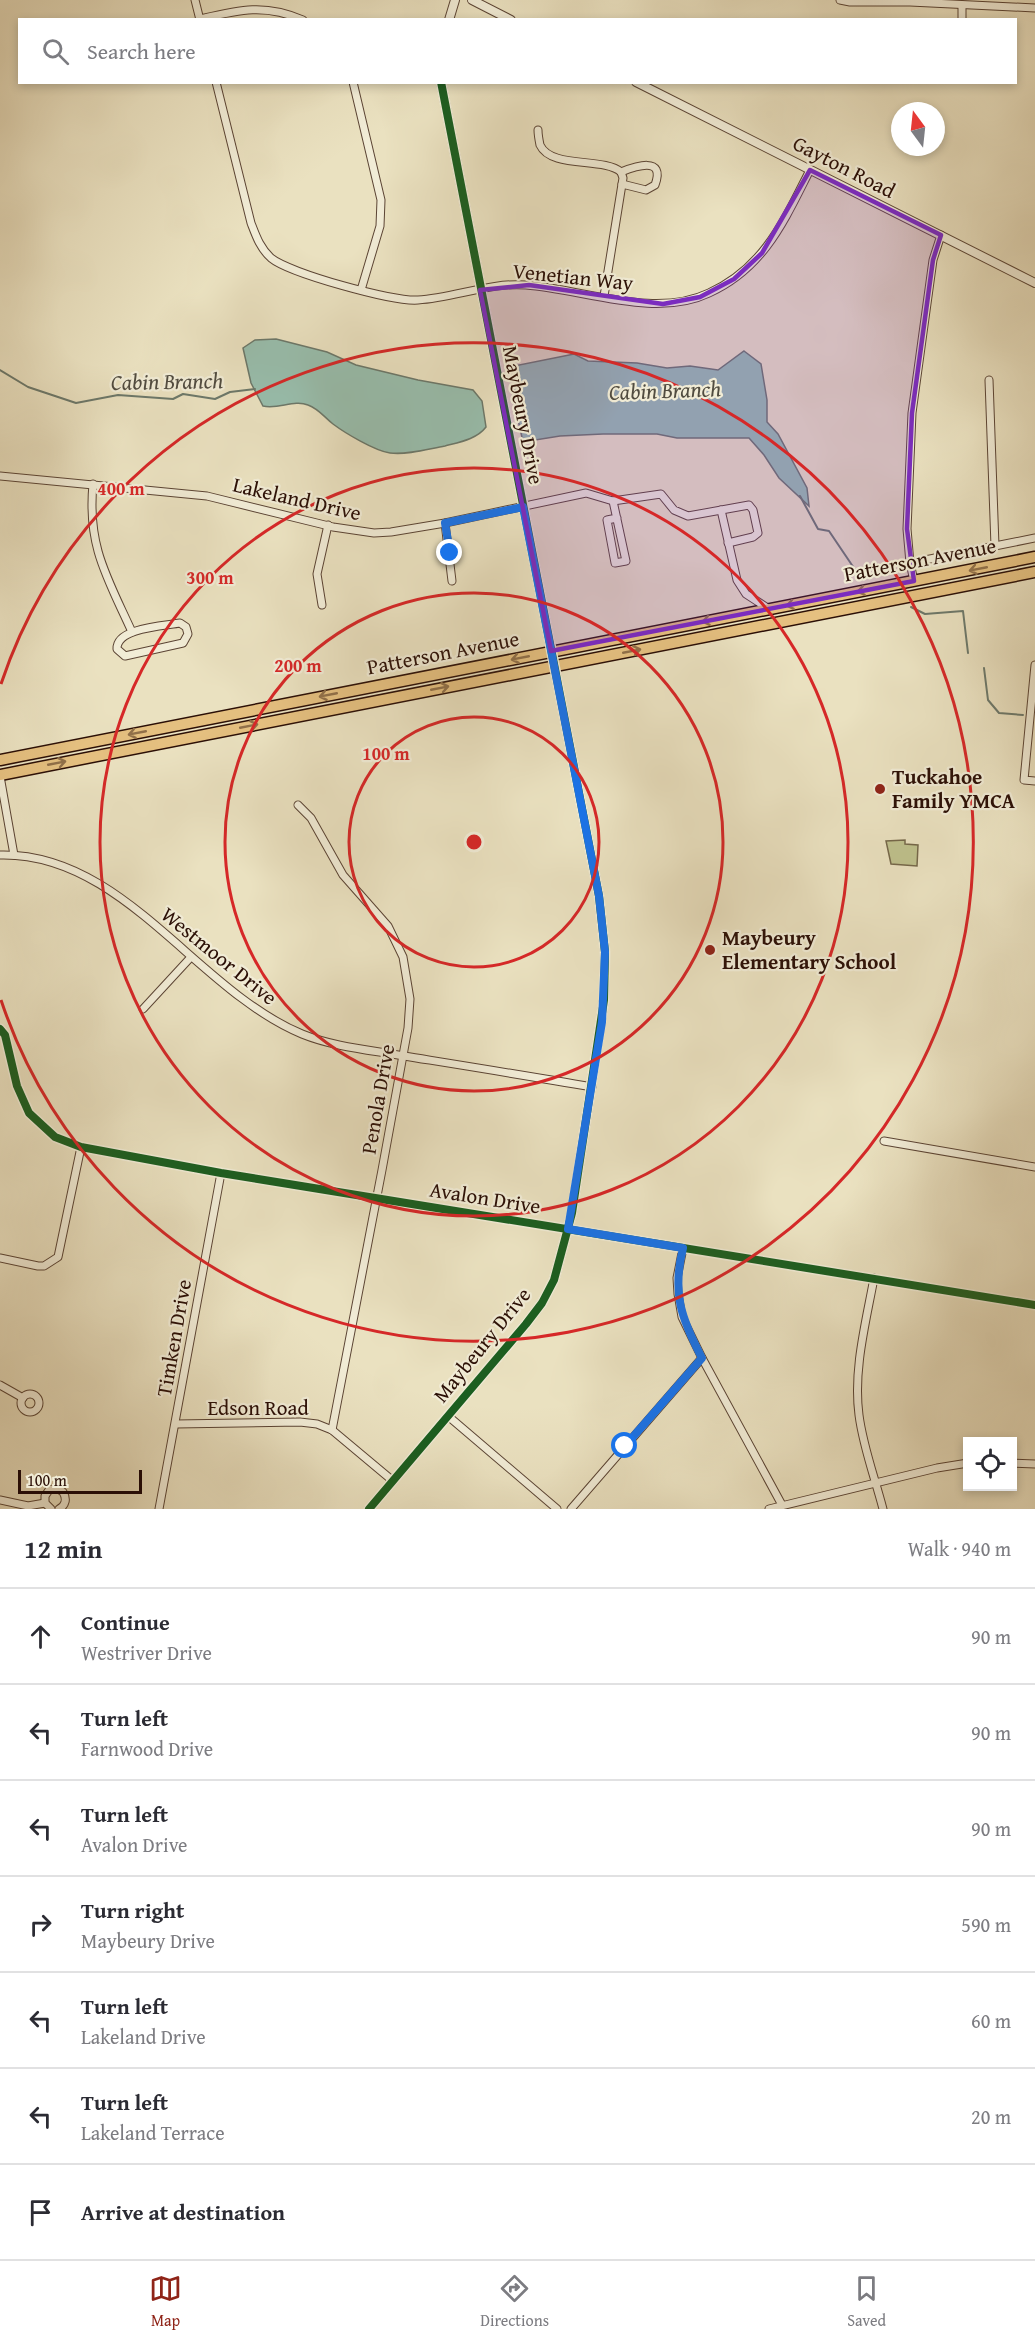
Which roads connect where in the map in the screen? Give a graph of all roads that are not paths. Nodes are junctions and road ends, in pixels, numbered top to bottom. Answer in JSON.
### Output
{"nodes":[{"id":1,"x":195,"y":0,"type":"edge"},
{"id":2,"x":455,"y":0,"type":"edge"},
{"id":3,"x":472,"y":0,"type":"edge"},
{"id":4,"x":840,"y":0,"type":"edge"},
{"id":5,"x":910,"y":1,"type":"edge"},
{"id":6,"x":962,"y":5,"type":"junction"},
{"id":7,"x":1035,"y":8,"type":"edge"},
{"id":8,"x":200,"y":18,"type":"edge"},
{"id":9,"x":205,"y":18,"type":"edge"},
{"id":10,"x":297,"y":18,"type":"edge"},
{"id":11,"x":450,"y":18,"type":"edge"},
{"id":12,"x":507,"y":18,"type":"edge"},
{"id":13,"x":962,"y":18,"type":"edge"},
{"id":14,"x":216,"y":84,"type":"edge"},
{"id":15,"x":353,"y":84,"type":"edge"},
{"id":16,"x":441,"y":84,"type":"edge"},
{"id":17,"x":640,"y":84,"type":"edge"},
{"id":18,"x":538,"y":130,"type":"dead end"},
{"id":19,"x":810,"y":170,"type":"junction"},
{"id":20,"x":621,"y":172,"type":"junction"},
{"id":21,"x":622,"y":184,"type":"junction"},
{"id":22,"x":941,"y":235,"type":"junction"},
{"id":23,"x":1035,"y":283,"type":"edge"},
{"id":24,"x":361,"y":290,"type":"junction"},
{"id":25,"x":480,"y":290,"type":"junction"},
{"id":26,"x":604,"y":296,"type":"junction"},
{"id":27,"x":989,"y":380,"type":"dead end"},
{"id":28,"x":0,"y":476,"type":"edge"},
{"id":29,"x":93,"y":484,"type":"junction"},
{"id":30,"x":613,"y":501,"type":"junction"},
{"id":31,"x":523,"y":507,"type":"junction"},
{"id":32,"x":721,"y":510,"type":"junction"},
{"id":33,"x":617,"y":518,"type":"junction"},
{"id":34,"x":445,"y":523,"type":"junction"},
{"id":35,"x":328,"y":525,"type":"junction"},
{"id":36,"x":1035,"y":538,"type":"edge"},
{"id":37,"x":728,"y":543,"type":"junction"},
{"id":38,"x":996,"y":546,"type":"junction"},
{"id":39,"x":1035,"y":557,"type":"edge"},
{"id":40,"x":910,"y":563,"type":"junction"},
{"id":41,"x":1035,"y":573,"type":"edge"},
{"id":42,"x":452,"y":581,"type":"dead end"},
{"id":43,"x":914,"y":581,"type":"junction"},
{"id":44,"x":322,"y":605,"type":"dead end"},
{"id":45,"x":769,"y":609,"type":"junction"},
{"id":46,"x":132,"y":632,"type":"junction"},
{"id":47,"x":551,"y":651,"type":"junction"},
{"id":48,"x":1035,"y":665,"type":"edge"},
{"id":49,"x":553,"y":666,"type":"junction"},
{"id":50,"x":1032,"y":731,"type":"edge"},
{"id":51,"x":0,"y":760,"type":"edge"},
{"id":52,"x":0,"y":776,"type":"edge"},
{"id":53,"x":1035,"y":781,"type":"edge"},
{"id":54,"x":298,"y":805,"type":"dead end"},
{"id":55,"x":0,"y":855,"type":"edge"},
{"id":56,"x":14,"y":855,"type":"junction"},
{"id":57,"x":191,"y":957,"type":"junction"},
{"id":58,"x":143,"y":1009,"type":"dead end"},
{"id":59,"x":0,"y":1029,"type":"edge"},
{"id":60,"x":403,"y":1056,"type":"junction"},
{"id":61,"x":592,"y":1087,"type":"junction"},
{"id":62,"x":884,"y":1141,"type":"dead end"},
{"id":63,"x":81,"y":1147,"type":"junction"},
{"id":64,"x":1035,"y":1167,"type":"edge"},
{"id":65,"x":220,"y":1173,"type":"junction"},
{"id":66,"x":377,"y":1198,"type":"junction"},
{"id":67,"x":568,"y":1229,"type":"junction"},
{"id":68,"x":683,"y":1248,"type":"junction"},
{"id":69,"x":0,"y":1258,"type":"edge"},
{"id":70,"x":874,"y":1278,"type":"junction"},
{"id":71,"x":1035,"y":1305,"type":"edge"},
{"id":72,"x":702,"y":1358,"type":"junction"},
{"id":73,"x":0,"y":1385,"type":"edge"},
{"id":74,"x":23,"y":1398,"type":"dead end"},
{"id":75,"x":448,"y":1416,"type":"junction"},
{"id":76,"x":176,"y":1424,"type":"junction"},
{"id":77,"x":332,"y":1430,"type":"junction"},
{"id":78,"x":1017,"y":1463,"type":"edge"},
{"id":79,"x":963,"y":1464,"type":"edge"},
{"id":80,"x":1035,"y":1464,"type":"edge"},
{"id":81,"x":393,"y":1480,"type":"junction"},
{"id":82,"x":877,"y":1483,"type":"junction"},
{"id":83,"x":0,"y":1500,"type":"edge"},
{"id":84,"x":45,"y":1503,"type":"junction"},
{"id":85,"x":782,"y":1505,"type":"junction"},
{"id":86,"x":51,"y":1509,"type":"edge"},
{"id":87,"x":59,"y":1509,"type":"edge"},
{"id":88,"x":159,"y":1509,"type":"edge"},
{"id":89,"x":369,"y":1509,"type":"edge"},
{"id":90,"x":557,"y":1509,"type":"edge"},
{"id":91,"x":572,"y":1509,"type":"edge"},
{"id":92,"x":769,"y":1509,"type":"edge"},
{"id":93,"x":883,"y":1509,"type":"edge"}],
"edges":[{"from":1,"to":8,"type":"street"},
{"from":2,"to":11,"type":"street"},
{"from":3,"to":12,"type":"street"},
{"from":4,"to":5,"type":"street"},
{"from":5,"to":6,"type":"street"},
{"from":6,"to":7,"type":"street"},
{"from":6,"to":13,"type":"street"},
{"from":9,"to":10,"type":"street"},
{"from":14,"to":24,"type":"street","name":"Venetian Way"},
{"from":15,"to":24,"type":"street"},
{"from":16,"to":25,"type":"street","name":"Maybeury Drive"},
{"from":17,"to":19,"type":"street","name":"Gayton Road"},
{"from":18,"to":20,"type":"street"},
{"from":19,"to":22,"type":"street","name":"Gayton Road"},
{"from":19,"to":26,"type":"street","name":"Venetian Way"},
{"from":20,"to":21,"type":"street"},
{"from":20,"to":21,"type":"street"},
{"from":21,"to":26,"type":"street"},
{"from":22,"to":23,"type":"street","name":"Gayton Road"},
{"from":22,"to":40,"type":"street"},
{"from":24,"to":25,"type":"street","name":"Venetian Way"},
{"from":25,"to":26,"type":"street","name":"Venetian Way"},
{"from":25,"to":31,"type":"street","name":"Maybeury Drive"},
{"from":27,"to":38,"type":"street"},
{"from":28,"to":29,"type":"street","name":"Lakeland Drive"},
{"from":29,"to":35,"type":"street","name":"Lakeland Drive"},
{"from":29,"to":46,"type":"street"},
{"from":30,"to":31,"type":"street","name":"Lakeland Drive"},
{"from":30,"to":32,"type":"street","name":"Lakeland Drive"},
{"from":30,"to":33,"type":"street"},
{"from":31,"to":34,"type":"street","name":"Lakeland Drive"},
{"from":31,"to":47,"type":"street","name":"Maybeury Drive"},
{"from":32,"to":37,"type":"street"},
{"from":32,"to":37,"type":"street","name":"Lakeland Drive"},
{"from":33,"to":33,"type":"street"},
{"from":34,"to":35,"type":"street","name":"Lakeland Drive"},
{"from":34,"to":42,"type":"street"},
{"from":35,"to":44,"type":"street"},
{"from":36,"to":38,"type":"street"},
{"from":37,"to":45,"type":"street"},
{"from":38,"to":40,"type":"street"},
{"from":39,"to":43,"type":"main road","name":"Patterson Avenue","one_way":true},
{"from":40,"to":43,"type":"street"},
{"from":49,"to":41,"type":"main road","name":"Patterson Avenue","one_way":true},
{"from":43,"to":45,"type":"main road","name":"Patterson Avenue","one_way":true},
{"from":45,"to":47,"type":"main road","name":"Patterson Avenue","one_way":true},
{"from":46,"to":46,"type":"street"},
{"from":47,"to":49,"type":"street","name":"Maybeury Drive"},
{"from":47,"to":51,"type":"main road","name":"Patterson Avenue","one_way":true},
{"from":48,"to":50,"type":"street"},
{"from":52,"to":49,"type":"main road","name":"Patterson Avenue","one_way":true},
{"from":49,"to":61,"type":"street","name":"Maybeury Drive"},
{"from":50,"to":53,"type":"street"},
{"from":52,"to":56,"type":"street"},
{"from":54,"to":60,"type":"street","name":"Penola Drive"},
{"from":55,"to":56,"type":"street","name":"Westmoor Drive"},
{"from":56,"to":57,"type":"street","name":"Westmoor Drive"},
{"from":57,"to":58,"type":"street"},
{"from":57,"to":60,"type":"street","name":"Westmoor Drive"},
{"from":59,"to":63,"type":"street","name":"Avalon Drive"},
{"from":60,"to":61,"type":"street","name":"Westmoor Drive"},
{"from":60,"to":66,"type":"street","name":"Penola Drive"},
{"from":61,"to":67,"type":"street","name":"Maybeury Drive"},
{"from":62,"to":64,"type":"street"},
{"from":63,"to":65,"type":"street","name":"Avalon Drive"},
{"from":63,"to":69,"type":"street"},
{"from":65,"to":66,"type":"street","name":"Avalon Drive"},
{"from":65,"to":76,"type":"street","name":"Timken Drive"},
{"from":66,"to":67,"type":"street","name":"Avalon Drive"},
{"from":66,"to":77,"type":"street","name":"Penola Drive"},
{"from":67,"to":68,"type":"street","name":"Avalon Drive"},
{"from":67,"to":75,"type":"street","name":"Maybeury Drive"},
{"from":68,"to":70,"type":"street","name":"Avalon Drive"},
{"from":68,"to":72,"type":"street"},
{"from":70,"to":71,"type":"street","name":"Avalon Drive"},
{"from":70,"to":82,"type":"street"},
{"from":72,"to":85,"type":"street"},
{"from":72,"to":91,"type":"street"},
{"from":73,"to":74,"type":"street"},
{"from":75,"to":81,"type":"street","name":"Maybeury Drive"},
{"from":75,"to":90,"type":"street"},
{"from":76,"to":77,"type":"street","name":"Edson Road"},
{"from":76,"to":88,"type":"street","name":"Timken Drive"},
{"from":77,"to":81,"type":"street","name":"Edson Road"},
{"from":78,"to":80,"type":"street"},
{"from":79,"to":82,"type":"street"},
{"from":81,"to":89,"type":"street","name":"Maybeury Drive"},
{"from":82,"to":85,"type":"street"},
{"from":82,"to":93,"type":"street"},
{"from":83,"to":84,"type":"street"},
{"from":84,"to":86,"type":"street"},
{"from":84,"to":87,"type":"street"},
{"from":85,"to":92,"type":"street"}]}
